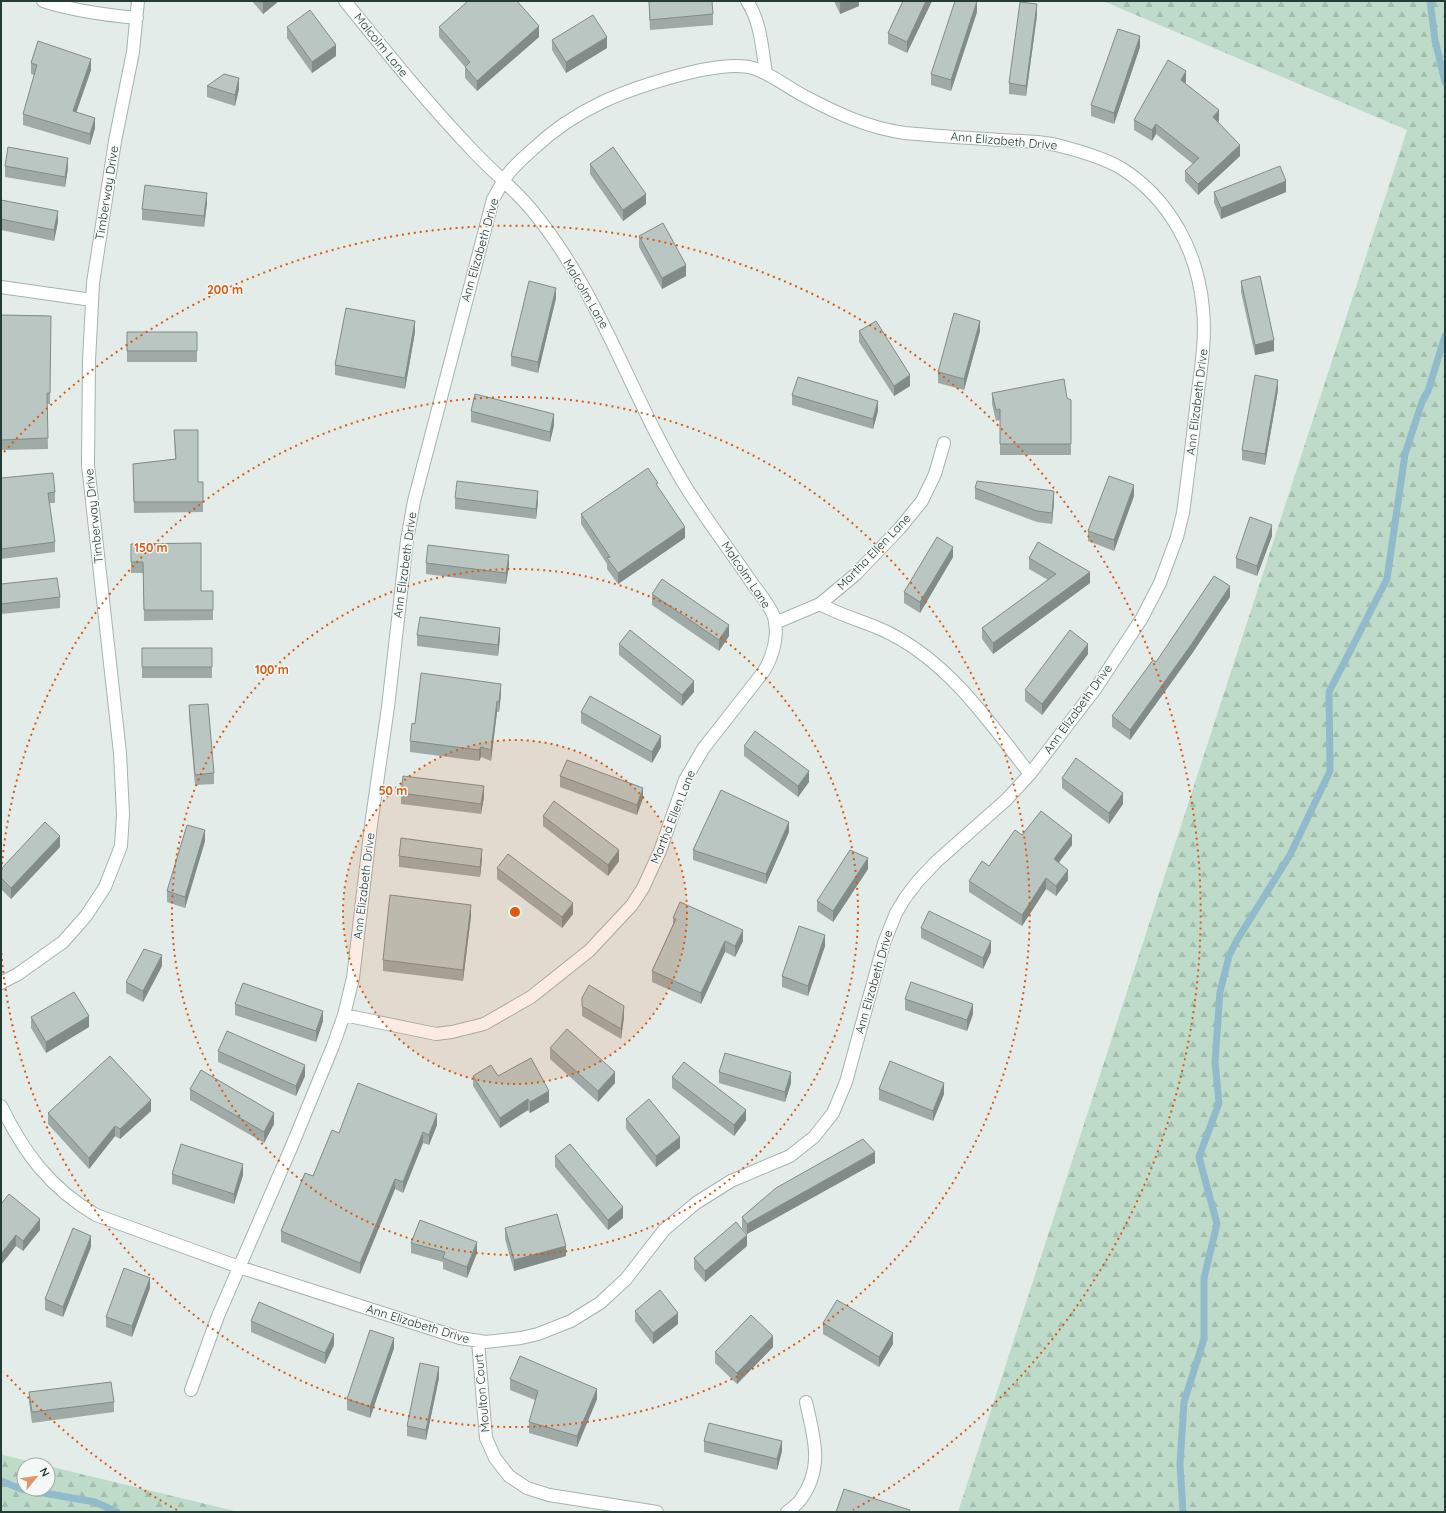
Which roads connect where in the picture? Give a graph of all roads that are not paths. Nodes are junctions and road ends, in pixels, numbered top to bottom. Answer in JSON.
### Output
{"nodes":[{"id":1,"x":43,"y":1,"type":"edge"},
{"id":2,"x":138,"y":1,"type":"edge"},
{"id":3,"x":345,"y":1,"type":"edge"},
{"id":4,"x":747,"y":1,"type":"edge"},
{"id":5,"x":137,"y":18,"type":"junction"},
{"id":6,"x":766,"y":74,"type":"junction"},
{"id":7,"x":503,"y":181,"type":"junction"},
{"id":8,"x":1,"y":287,"type":"edge"},
{"id":9,"x":92,"y":300,"type":"junction"},
{"id":10,"x":944,"y":443,"type":"dead end"},
{"id":11,"x":820,"y":604,"type":"junction"},
{"id":12,"x":775,"y":623,"type":"junction"},
{"id":13,"x":1030,"y":774,"type":"junction"},
{"id":14,"x":1,"y":982,"type":"edge"},
{"id":15,"x":344,"y":1016,"type":"junction"},
{"id":16,"x":1,"y":1106,"type":"edge"},
{"id":17,"x":239,"y":1267,"type":"junction"},
{"id":18,"x":478,"y":1341,"type":"junction"},
{"id":19,"x":191,"y":1390,"type":"dead end"},
{"id":20,"x":806,"y":1402,"type":"dead end"},
{"id":21,"x":657,"y":1512,"type":"edge"},
{"id":22,"x":787,"y":1512,"type":"edge"}],
"edges":[{"from":1,"to":5,"type":"street"},
{"from":2,"to":5,"type":"street","name":"Timberway Drive"},
{"from":3,"to":7,"type":"street","name":"Malcolm Lane"},
{"from":4,"to":6,"type":"street"},
{"from":5,"to":9,"type":"street","name":"Timberway Drive"},
{"from":6,"to":7,"type":"street","name":"Ann Elizabeth Drive"},
{"from":6,"to":13,"type":"street","name":"Ann Elizabeth Drive"},
{"from":7,"to":12,"type":"street","name":"Malcolm Lane"},
{"from":7,"to":15,"type":"street","name":"Ann Elizabeth Drive"},
{"from":8,"to":9,"type":"street"},
{"from":9,"to":14,"type":"street","name":"Timberway Drive"},
{"from":10,"to":11,"type":"street","name":"Martha Ellen Lane"},
{"from":11,"to":12,"type":"street","name":"Martha Ellen Lane"},
{"from":11,"to":13,"type":"street"},
{"from":12,"to":15,"type":"street","name":"Martha Ellen Lane"},
{"from":13,"to":18,"type":"street","name":"Ann Elizabeth Drive"},
{"from":15,"to":17,"type":"street","name":"Ann Elizabeth Drive"},
{"from":16,"to":17,"type":"street","name":"Ann Elizabeth Drive"},
{"from":17,"to":18,"type":"street","name":"Ann Elizabeth Drive"},
{"from":17,"to":19,"type":"street","name":"Ann Elizabeth Drive"},
{"from":18,"to":21,"type":"street","name":"Moulton Court"},
{"from":20,"to":22,"type":"street"}]}
